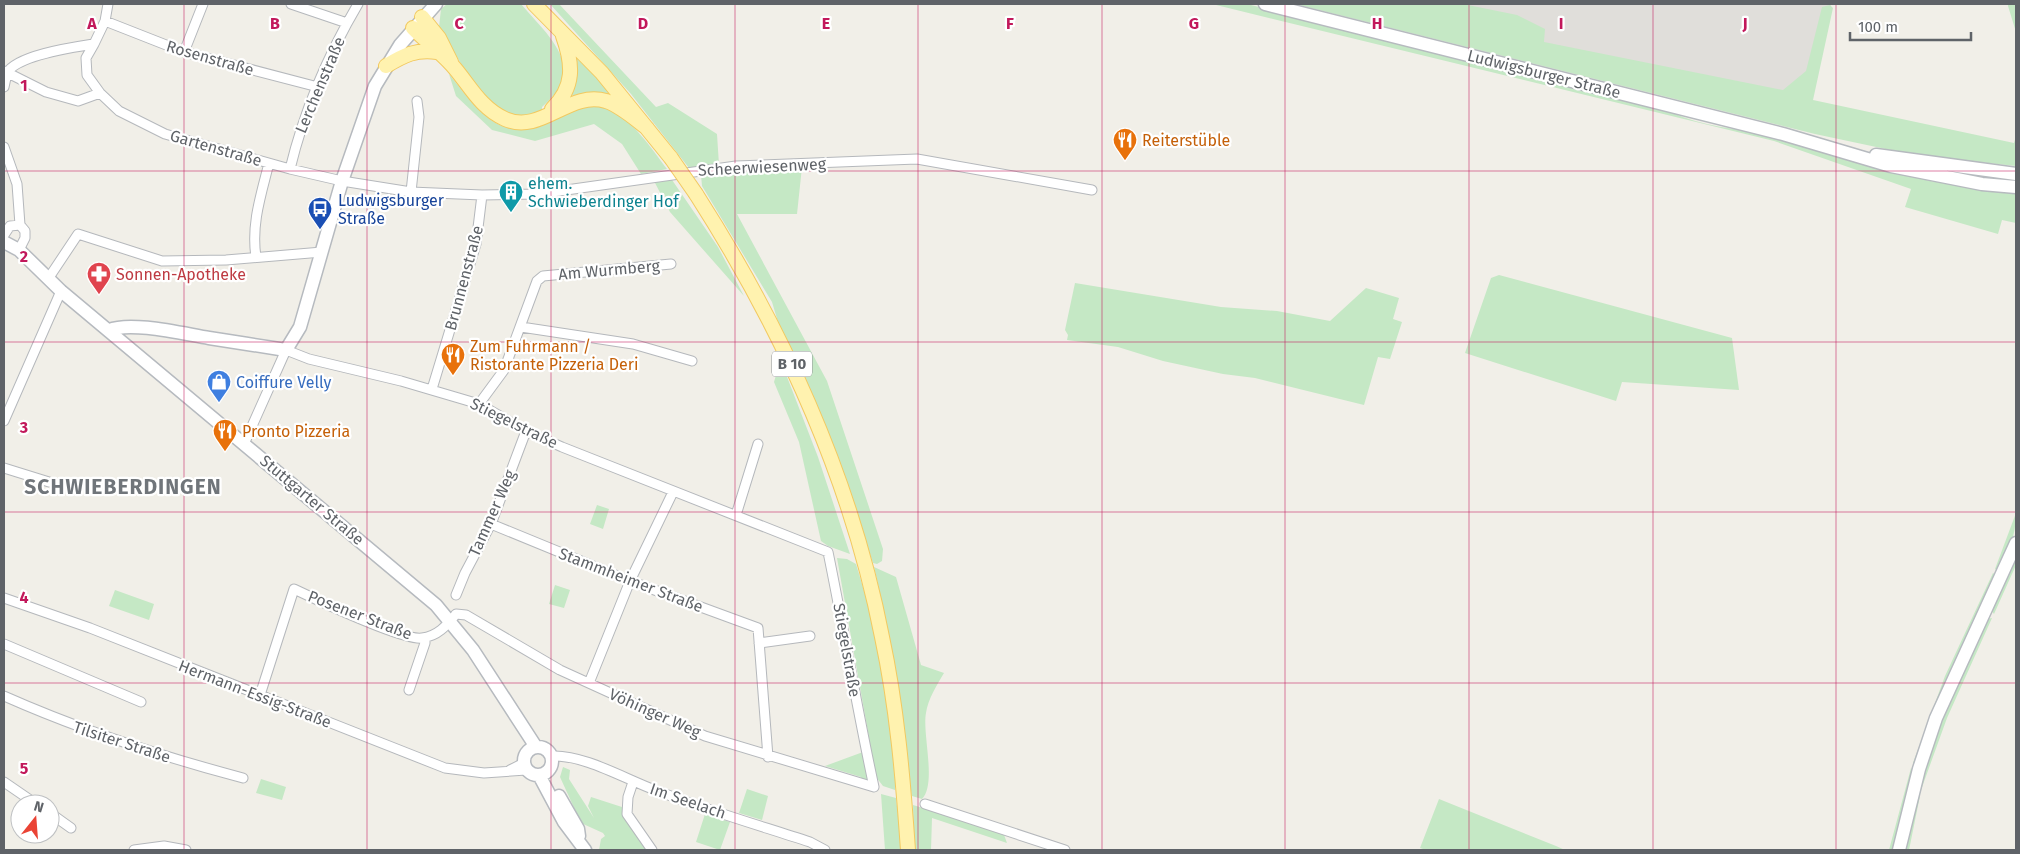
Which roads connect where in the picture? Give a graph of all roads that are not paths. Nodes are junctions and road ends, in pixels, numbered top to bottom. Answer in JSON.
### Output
{"nodes":[{"id":1,"x":108,"y":4,"type":"edge"},
{"id":2,"x":202,"y":4,"type":"edge"},
{"id":3,"x":291,"y":4,"type":"edge"},
{"id":4,"x":358,"y":4,"type":"edge"},
{"id":5,"x":436,"y":4,"type":"edge"},
{"id":6,"x":534,"y":4,"type":"edge"},
{"id":7,"x":1266,"y":4,"type":"edge"},
{"id":8,"x":106,"y":21,"type":"junction"},
{"id":9,"x":418,"y":22,"type":"junction"},
{"id":10,"x":347,"y":23,"type":"junction"},
{"id":11,"x":562,"y":32,"type":"junction"},
{"id":12,"x":94,"y":44,"type":"junction"},
{"id":13,"x":184,"y":52,"type":"junction"},
{"id":14,"x":437,"y":52,"type":"junction"},
{"id":15,"x":452,"y":65,"type":"junction"},
{"id":16,"x":386,"y":66,"type":"junction"},
{"id":17,"x":5,"y":72,"type":"edge"},
{"id":18,"x":4,"y":87,"type":"edge"},
{"id":19,"x":318,"y":87,"type":"junction"},
{"id":20,"x":100,"y":92,"type":"junction"},
{"id":21,"x":417,"y":101,"type":"dead end"},
{"id":22,"x":544,"y":117,"type":"junction"},
{"id":23,"x":647,"y":128,"type":"junction"},
{"id":24,"x":1822,"y":144,"type":"junction"},
{"id":25,"x":4,"y":147,"type":"edge"},
{"id":26,"x":269,"y":163,"type":"junction"},
{"id":27,"x":290,"y":169,"type":"junction"},
{"id":28,"x":2016,"y":174,"type":"edge"},
{"id":29,"x":342,"y":181,"type":"junction"},
{"id":30,"x":2016,"y":188,"type":"edge"},
{"id":31,"x":1092,"y":190,"type":"dead end"},
{"id":32,"x":411,"y":192,"type":"junction"},
{"id":33,"x":482,"y":195,"type":"junction"},
{"id":34,"x":20,"y":225,"type":"junction"},
{"id":35,"x":4,"y":235,"type":"edge"},
{"id":36,"x":4,"y":242,"type":"edge"},
{"id":37,"x":19,"y":250,"type":"junction"},
{"id":38,"x":322,"y":252,"type":"junction"},
{"id":39,"x":256,"y":257,"type":"junction"},
{"id":40,"x":671,"y":264,"type":"dead end"},
{"id":41,"x":48,"y":279,"type":"junction"},
{"id":42,"x":61,"y":291,"type":"junction"},
{"id":43,"x":521,"y":327,"type":"junction"},
{"id":44,"x":109,"y":330,"type":"junction"},
{"id":45,"x":286,"y":350,"type":"junction"},
{"id":46,"x":692,"y":362,"type":"dead end"},
{"id":47,"x":432,"y":389,"type":"junction"},
{"id":48,"x":479,"y":404,"type":"junction"},
{"id":49,"x":4,"y":421,"type":"edge"},
{"id":50,"x":526,"y":431,"type":"junction"},
{"id":51,"x":244,"y":444,"type":"junction"},
{"id":52,"x":758,"y":444,"type":"dead end"},
{"id":53,"x":4,"y":468,"type":"edge"},
{"id":54,"x":49,"y":482,"type":"dead end"},
{"id":55,"x":673,"y":492,"type":"junction"},
{"id":56,"x":736,"y":515,"type":"junction"},
{"id":57,"x":490,"y":524,"type":"junction"},
{"id":58,"x":2016,"y":543,"type":"edge"},
{"id":59,"x":630,"y":581,"type":"junction"},
{"id":60,"x":456,"y":595,"type":"dead end"},
{"id":61,"x":4,"y":598,"type":"edge"},
{"id":62,"x":451,"y":620,"type":"junction"},
{"id":63,"x":810,"y":636,"type":"dead end"},
{"id":64,"x":425,"y":638,"type":"junction"},
{"id":65,"x":759,"y":643,"type":"junction"},
{"id":66,"x":4,"y":644,"type":"edge"},
{"id":67,"x":590,"y":683,"type":"junction"},
{"id":68,"x":409,"y":690,"type":"dead end"},
{"id":69,"x":260,"y":695,"type":"junction"},
{"id":70,"x":4,"y":696,"type":"edge"},
{"id":71,"x":141,"y":702,"type":"dead end"},
{"id":72,"x":533,"y":748,"type":"junction"},
{"id":73,"x":551,"y":756,"type":"junction"},
{"id":74,"x":768,"y":756,"type":"junction"},
{"id":75,"x":525,"y":766,"type":"junction"},
{"id":76,"x":543,"y":774,"type":"junction"},
{"id":77,"x":243,"y":778,"type":"dead end"},
{"id":78,"x":4,"y":782,"type":"edge"},
{"id":79,"x":633,"y":782,"type":"junction"},
{"id":80,"x":874,"y":787,"type":"joint"},
{"id":81,"x":21,"y":794,"type":"edge"},
{"id":82,"x":926,"y":804,"type":"dead end"},
{"id":83,"x":60,"y":820,"type":"edge"},
{"id":84,"x":71,"y":828,"type":"dead end"},
{"id":85,"x":583,"y":845,"type":"edge"},
{"id":86,"x":134,"y":850,"type":"edge"},
{"id":87,"x":186,"y":850,"type":"edge"},
{"id":88,"x":652,"y":850,"type":"edge"},
{"id":89,"x":826,"y":850,"type":"edge"},
{"id":90,"x":908,"y":850,"type":"edge"},
{"id":91,"x":1065,"y":850,"type":"edge"},
{"id":92,"x":1899,"y":850,"type":"edge"}],
"edges":[{"from":1,"to":8,"type":"street"},
{"from":2,"to":13,"type":"street"},
{"from":3,"to":10,"type":"street"},
{"from":4,"to":10,"type":"street","name":"Lerchenstraße"},
{"from":5,"to":9,"type":"street"},
{"from":6,"to":11,"type":"main road","number":"B 10"},
{"from":7,"to":24,"type":"street","name":"Ludwigsburger Straße"},
{"from":8,"to":12,"type":"street","name":"Gartenstraße"},
{"from":8,"to":13,"type":"street","name":"Rosenstraße"},
{"from":9,"to":14,"type":"main road"},
{"from":9,"to":15,"type":"main road"},
{"from":9,"to":16,"type":"street"},
{"from":10,"to":19,"type":"street","name":"Lerchenstraße"},
{"from":11,"to":22,"type":"main road"},
{"from":11,"to":23,"type":"main road","number":"B 10"},
{"from":12,"to":17,"type":"street"},
{"from":12,"to":20,"type":"street","name":"Gartenstraße"},
{"from":13,"to":19,"type":"street","name":"Rosenstraße"},
{"from":14,"to":15,"type":"main road"},
{"from":14,"to":16,"type":"main road"},
{"from":15,"to":22,"type":"main road"},
{"from":16,"to":29,"type":"street"},
{"from":17,"to":18,"type":"street"},
{"from":17,"to":20,"type":"street"},
{"from":19,"to":27,"type":"street","name":"Lerchenstraße"},
{"from":20,"to":26,"type":"street","name":"Gartenstraße"},
{"from":21,"to":32,"type":"street"},
{"from":22,"to":23,"type":"main road"},
{"from":23,"to":90,"type":"main road","number":"B 10","bridge":true},
{"from":24,"to":28,"type":"street"},
{"from":24,"to":30,"type":"street"},
{"from":25,"to":34,"type":"street"},
{"from":26,"to":27,"type":"street","name":"Gartenstraße"},
{"from":26,"to":39,"type":"street"},
{"from":27,"to":29,"type":"street","name":"Gartenstraße"},
{"from":29,"to":32,"type":"street","name":"Scheerwiesenweg"},
{"from":29,"to":38,"type":"street"},
{"from":31,"to":33,"type":"street","name":"Scheerwiesenweg"},
{"from":32,"to":33,"type":"street","name":"Scheerwiesenweg"},
{"from":33,"to":47,"type":"street","name":"Brunnenstraße"},
{"from":34,"to":35,"type":"street"},
{"from":34,"to":37,"type":"street"},
{"from":36,"to":37,"type":"street","name":"Stuttgarter Straße"},
{"from":37,"to":41,"type":"street","name":"Stuttgarter Straße"},
{"from":38,"to":39,"type":"street"},
{"from":38,"to":45,"type":"street"},
{"from":39,"to":41,"type":"street"},
{"from":40,"to":43,"type":"street","name":"Am Wurmberg"},
{"from":41,"to":42,"type":"street","name":"Stuttgarter Straße"},
{"from":42,"to":44,"type":"street","name":"Stuttgarter Straße"},
{"from":42,"to":49,"type":"street"},
{"from":43,"to":46,"type":"street"},
{"from":43,"to":48,"type":"street","name":"Am Wurmberg"},
{"from":44,"to":45,"type":"street"},
{"from":44,"to":51,"type":"street","name":"Stuttgarter Straße"},
{"from":45,"to":47,"type":"street","name":"Stiegelstraße"},
{"from":45,"to":51,"type":"street"},
{"from":47,"to":48,"type":"street","name":"Stiegelstraße"},
{"from":48,"to":50,"type":"street","name":"Stiegelstraße"},
{"from":50,"to":55,"type":"street","name":"Stiegelstraße"},
{"from":50,"to":57,"type":"street","name":"Tammer Weg"},
{"from":51,"to":62,"type":"street","name":"Stuttgarter Straße"},
{"from":52,"to":56,"type":"street"},
{"from":53,"to":54,"type":"street"},
{"from":55,"to":56,"type":"street","name":"Stiegelstraße"},
{"from":55,"to":59,"type":"street"},
{"from":56,"to":80,"type":"street","name":"Stiegelstraße"},
{"from":57,"to":59,"type":"street","name":"Stammheimer Straße"},
{"from":57,"to":60,"type":"street","name":"Tammer Weg"},
{"from":58,"to":92,"type":"street"},
{"from":59,"to":65,"type":"street","name":"Stammheimer Straße"},
{"from":59,"to":67,"type":"street"},
{"from":61,"to":69,"type":"street","name":"Hermann-Essig-Straße"},
{"from":62,"to":64,"type":"street","name":"Posener Straße"},
{"from":62,"to":67,"type":"street","name":"Vöhinger Weg"},
{"from":62,"to":72,"type":"street","name":"Stuttgarter Straße"},
{"from":63,"to":65,"type":"street"},
{"from":64,"to":68,"type":"street"},
{"from":64,"to":69,"type":"street","name":"Posener Straße"},
{"from":65,"to":74,"type":"street","name":"Stammheimer Straße"},
{"from":66,"to":71,"type":"street"},
{"from":67,"to":74,"type":"street","name":"Vöhinger Weg"},
{"from":69,"to":75,"type":"street","name":"Hermann-Essig-Straße"},
{"from":70,"to":77,"type":"street","name":"Tilsiter Straße"},
{"from":72,"to":73,"type":"street","name":"Stuttgarter Straße"},
{"from":72,"to":75,"type":"street"},
{"from":73,"to":76,"type":"street"},
{"from":73,"to":79,"type":"street","name":"Im Seelach"},
{"from":74,"to":80,"type":"street","name":"Vöhinger Weg"},
{"from":75,"to":76,"type":"street"},
{"from":76,"to":85,"type":"street"},
{"from":78,"to":81,"type":"street"},
{"from":79,"to":88,"type":"street"},
{"from":79,"to":89,"type":"street","name":"Im Seelach"},
{"from":82,"to":91,"type":"street"},
{"from":83,"to":84,"type":"street"},
{"from":86,"to":87,"type":"street"}]}
